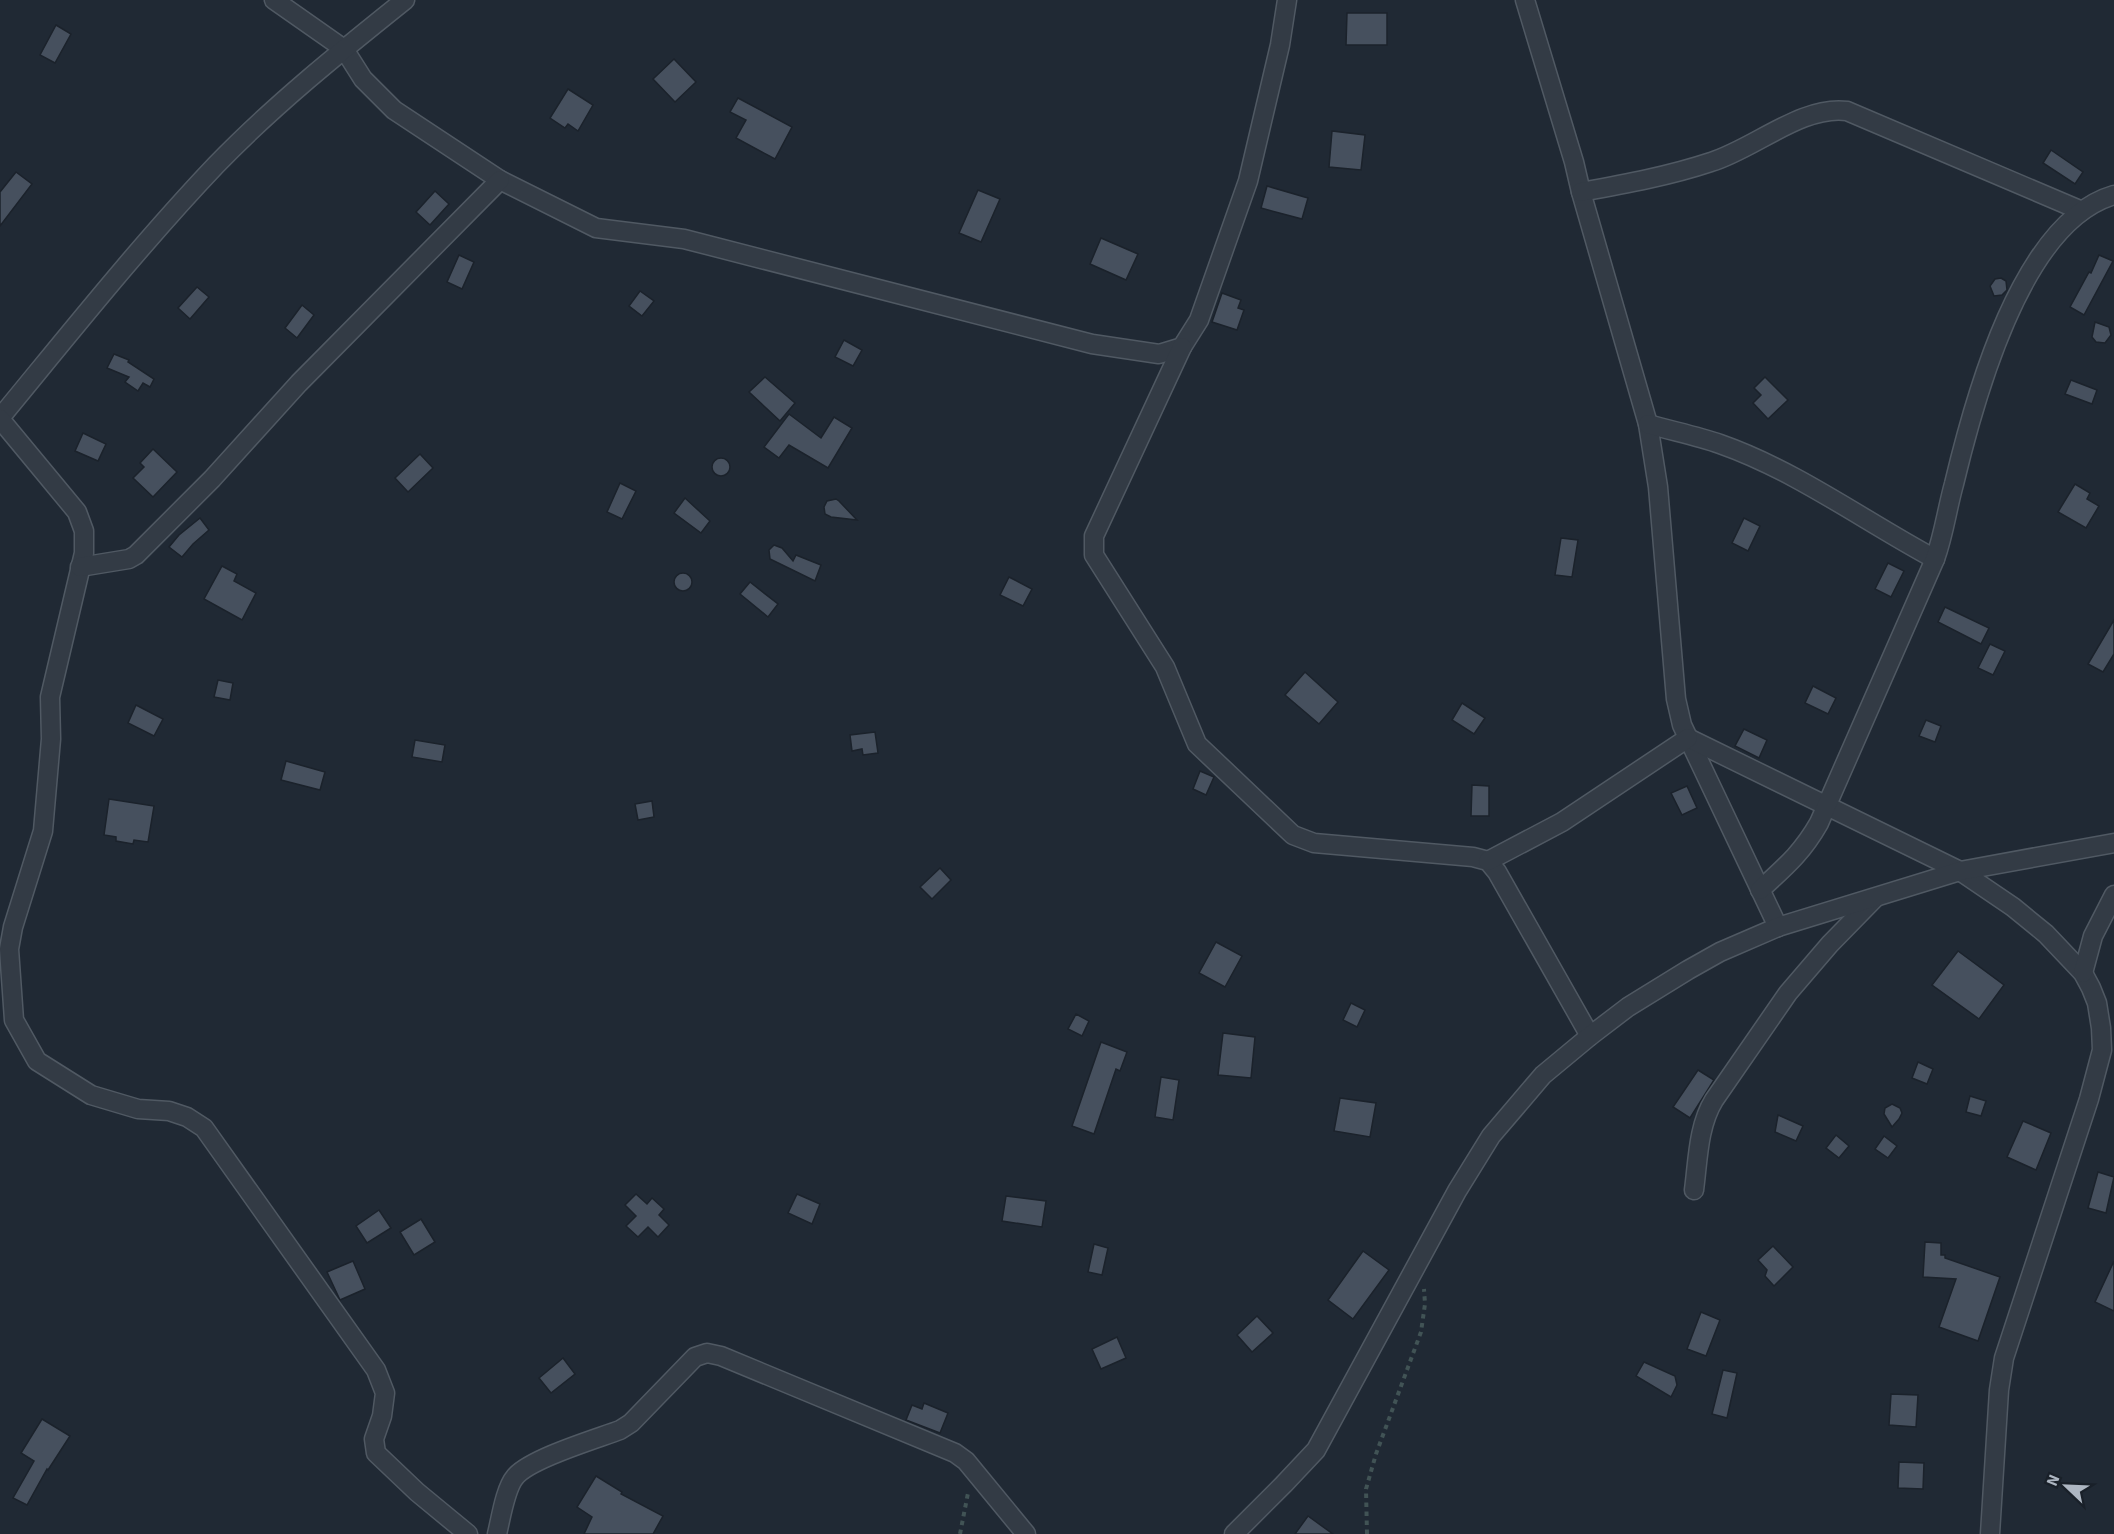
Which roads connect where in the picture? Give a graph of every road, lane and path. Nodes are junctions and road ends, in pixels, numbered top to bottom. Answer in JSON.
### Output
{"nodes":[{"id":1,"x":274,"y":0,"type":"edge"},
{"id":2,"x":405,"y":0,"type":"edge"},
{"id":3,"x":1287,"y":0,"type":"edge"},
{"id":4,"x":1525,"y":0,"type":"edge"},
{"id":5,"x":344,"y":49,"type":"junction"},
{"id":6,"x":500,"y":180,"type":"junction"},
{"id":7,"x":1581,"y":192,"type":"junction"},
{"id":8,"x":2114,"y":195,"type":"edge"},
{"id":9,"x":2082,"y":211,"type":"junction"},
{"id":10,"x":1182,"y":347,"type":"junction"},
{"id":11,"x":0,"y":419,"type":"edge"},
{"id":12,"x":1648,"y":424,"type":"junction"},
{"id":13,"x":1935,"y":559,"type":"junction"},
{"id":14,"x":80,"y":567,"type":"junction"},
{"id":15,"x":1688,"y":738,"type":"junction"},
{"id":16,"x":1827,"y":807,"type":"junction"},
{"id":17,"x":2114,"y":843,"type":"edge"},
{"id":18,"x":1488,"y":861,"type":"junction"},
{"id":19,"x":1960,"y":872,"type":"junction"},
{"id":20,"x":1760,"y":890,"type":"junction"},
{"id":21,"x":1876,"y":896,"type":"junction"},
{"id":22,"x":2114,"y":896,"type":"edge"},
{"id":23,"x":1778,"y":927,"type":"junction"},
{"id":24,"x":2083,"y":973,"type":"junction"},
{"id":25,"x":1590,"y":1035,"type":"junction"},
{"id":26,"x":1694,"y":1190,"type":"dead end"},
{"id":27,"x":1422,"y":1256,"type":"junction"},
{"id":28,"x":972,"y":1469,"type":"junction"},
{"id":29,"x":468,"y":1534,"type":"edge"},
{"id":30,"x":497,"y":1534,"type":"edge"},
{"id":31,"x":960,"y":1534,"type":"edge"},
{"id":32,"x":1026,"y":1534,"type":"edge"},
{"id":33,"x":1234,"y":1534,"type":"edge"},
{"id":34,"x":1367,"y":1534,"type":"edge"},
{"id":35,"x":1990,"y":1534,"type":"edge"}],
"edges":[{"from":1,"to":5,"type":"street"},
{"from":2,"to":5,"type":"street"},
{"from":3,"to":10,"type":"street"},
{"from":4,"to":7,"type":"street"},
{"from":5,"to":6,"type":"street"},
{"from":5,"to":11,"type":"street"},
{"from":6,"to":10,"type":"street"},
{"from":6,"to":14,"type":"street"},
{"from":7,"to":9,"type":"street"},
{"from":7,"to":12,"type":"street"},
{"from":8,"to":9,"type":"street"},
{"from":9,"to":13,"type":"street"},
{"from":10,"to":18,"type":"street"},
{"from":11,"to":14,"type":"street"},
{"from":12,"to":13,"type":"street"},
{"from":12,"to":15,"type":"street"},
{"from":13,"to":16,"type":"street"},
{"from":14,"to":29,"type":"street"},
{"from":15,"to":16,"type":"street"},
{"from":15,"to":18,"type":"street"},
{"from":15,"to":20,"type":"street"},
{"from":16,"to":19,"type":"street"},
{"from":16,"to":20,"type":"street"},
{"from":17,"to":19,"type":"street"},
{"from":18,"to":25,"type":"street"},
{"from":19,"to":21,"type":"street"},
{"from":19,"to":24,"type":"street"},
{"from":20,"to":23,"type":"street"},
{"from":21,"to":23,"type":"street"},
{"from":21,"to":26,"type":"street"},
{"from":22,"to":24,"type":"street"},
{"from":23,"to":25,"type":"street"},
{"from":24,"to":35,"type":"street"},
{"from":25,"to":27,"type":"street"},
{"from":27,"to":33,"type":"street"},
{"from":27,"to":34,"type":"path"},
{"from":28,"to":30,"type":"street"},
{"from":28,"to":31,"type":"path"},
{"from":28,"to":32,"type":"street"}]}
